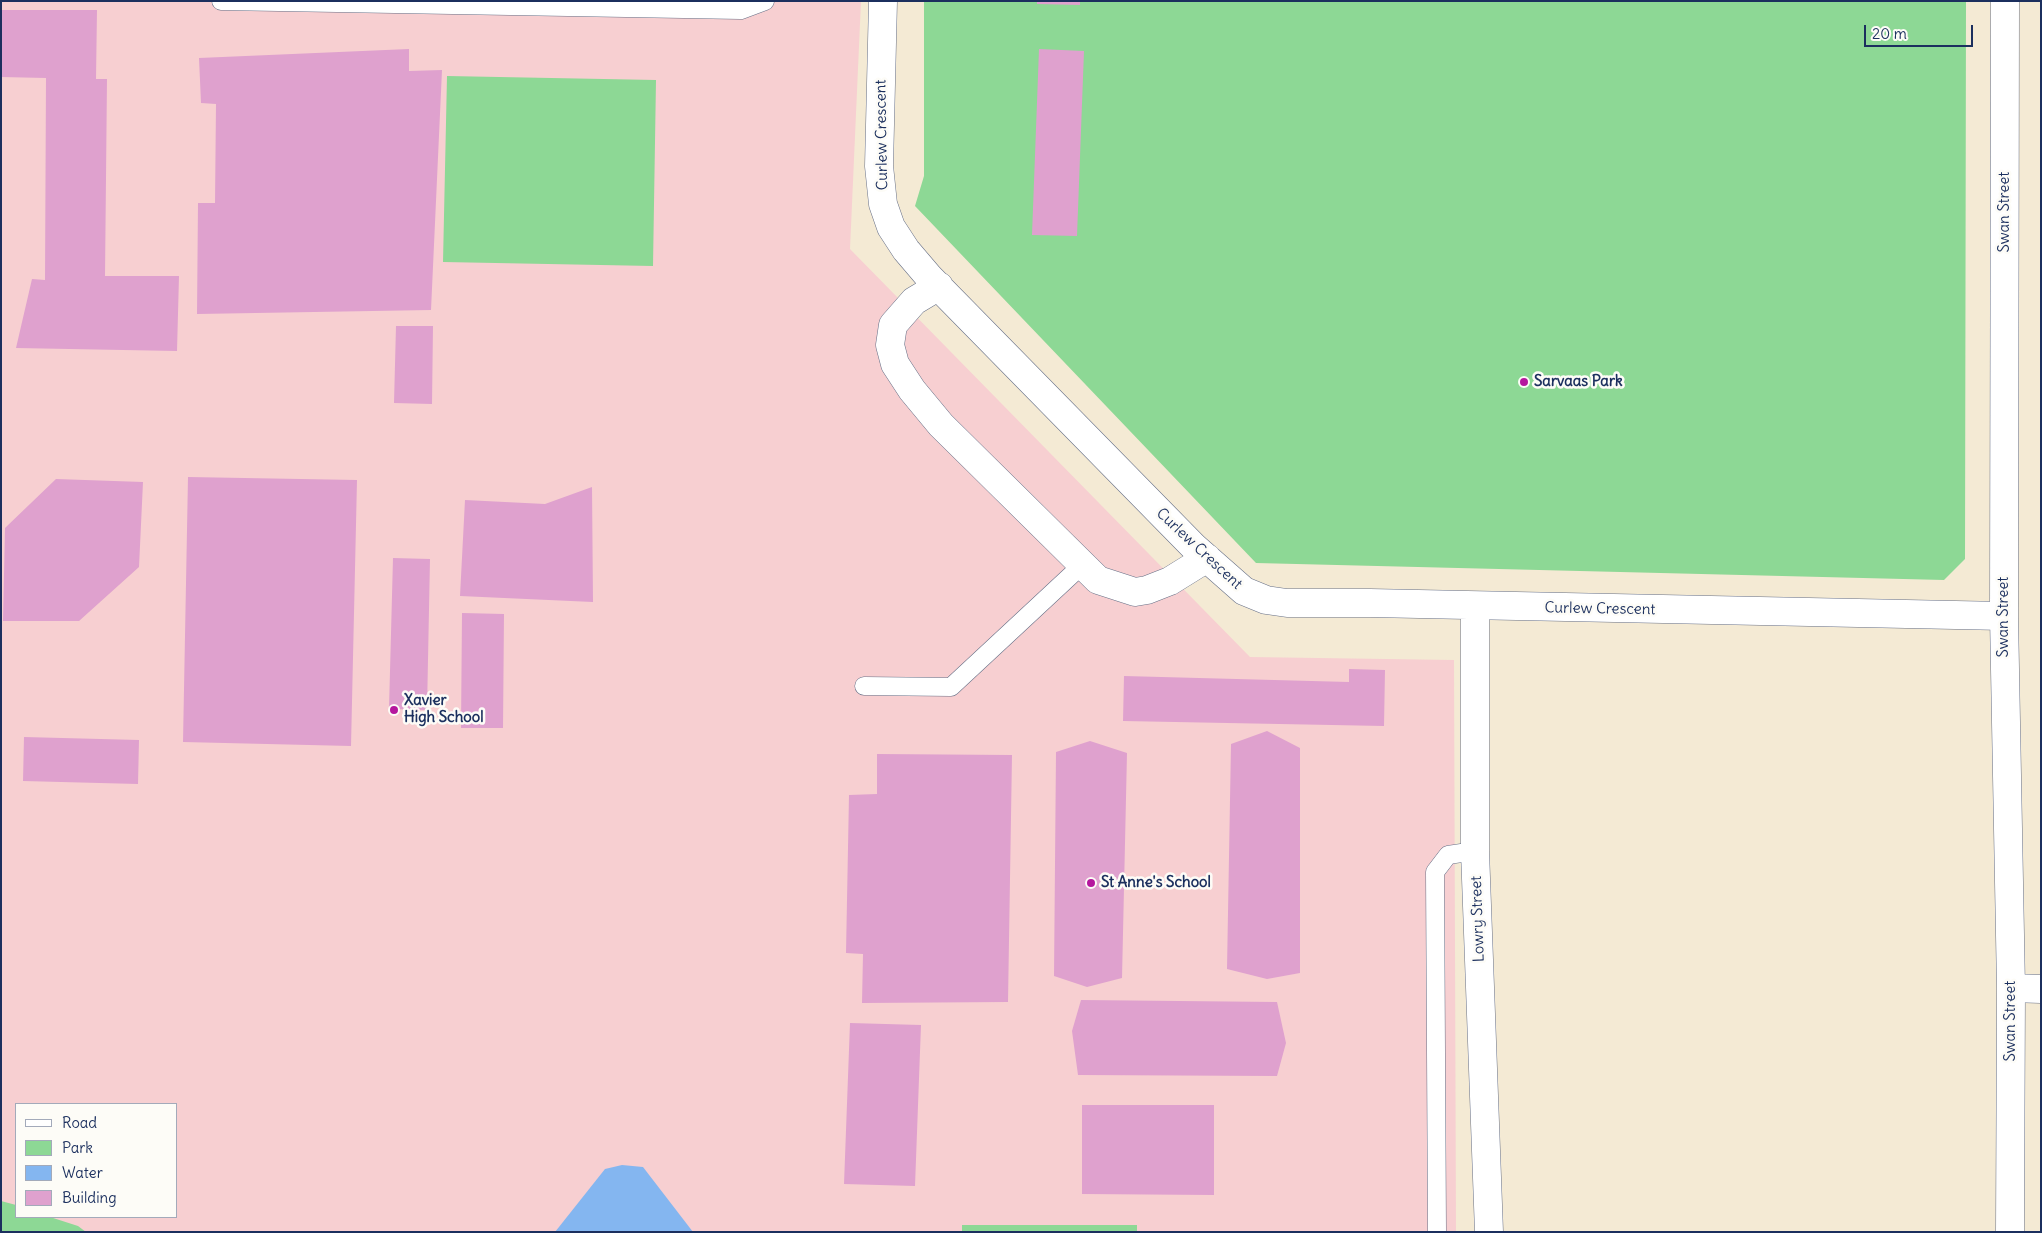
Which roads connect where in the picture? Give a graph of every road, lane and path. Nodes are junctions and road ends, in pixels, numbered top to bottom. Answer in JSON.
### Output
{"nodes":[{"id":1,"x":221,"y":1,"type":"edge"},
{"id":2,"x":765,"y":1,"type":"edge"},
{"id":3,"x":883,"y":1,"type":"edge"},
{"id":4,"x":2006,"y":1,"type":"edge"},
{"id":5,"x":939,"y":286,"type":"junction"},
{"id":6,"x":1207,"y":558,"type":"junction"},
{"id":7,"x":1082,"y":566,"type":"junction"},
{"id":8,"x":1475,"y":607,"type":"junction"},
{"id":9,"x":2004,"y":616,"type":"junction"},
{"id":10,"x":864,"y":686,"type":"dead end"},
{"id":11,"x":1475,"y":851,"type":"junction"},
{"id":12,"x":2011,"y":988,"type":"junction"},
{"id":13,"x":2041,"y":989,"type":"edge"},
{"id":14,"x":1436,"y":1232,"type":"edge"},
{"id":15,"x":1488,"y":1232,"type":"edge"},
{"id":16,"x":2010,"y":1232,"type":"edge"}],
"edges":[{"from":1,"to":2,"type":"lane"},
{"from":3,"to":5,"type":"street","name":"Curlew Crescent"},
{"from":4,"to":9,"type":"street","name":"Swan Street"},
{"from":5,"to":6,"type":"street","name":"Curlew Crescent"},
{"from":5,"to":7,"type":"street"},
{"from":6,"to":7,"type":"street"},
{"from":6,"to":8,"type":"street","name":"Curlew Crescent"},
{"from":7,"to":10,"type":"lane"},
{"from":8,"to":9,"type":"street","name":"Curlew Crescent"},
{"from":8,"to":11,"type":"street","name":"Lowry Street"},
{"from":9,"to":12,"type":"street","name":"Swan Street"},
{"from":11,"to":14,"type":"lane"},
{"from":11,"to":15,"type":"street","name":"Lowry Street"},
{"from":12,"to":13,"type":"street"},
{"from":12,"to":16,"type":"street","name":"Swan Street"}]}
